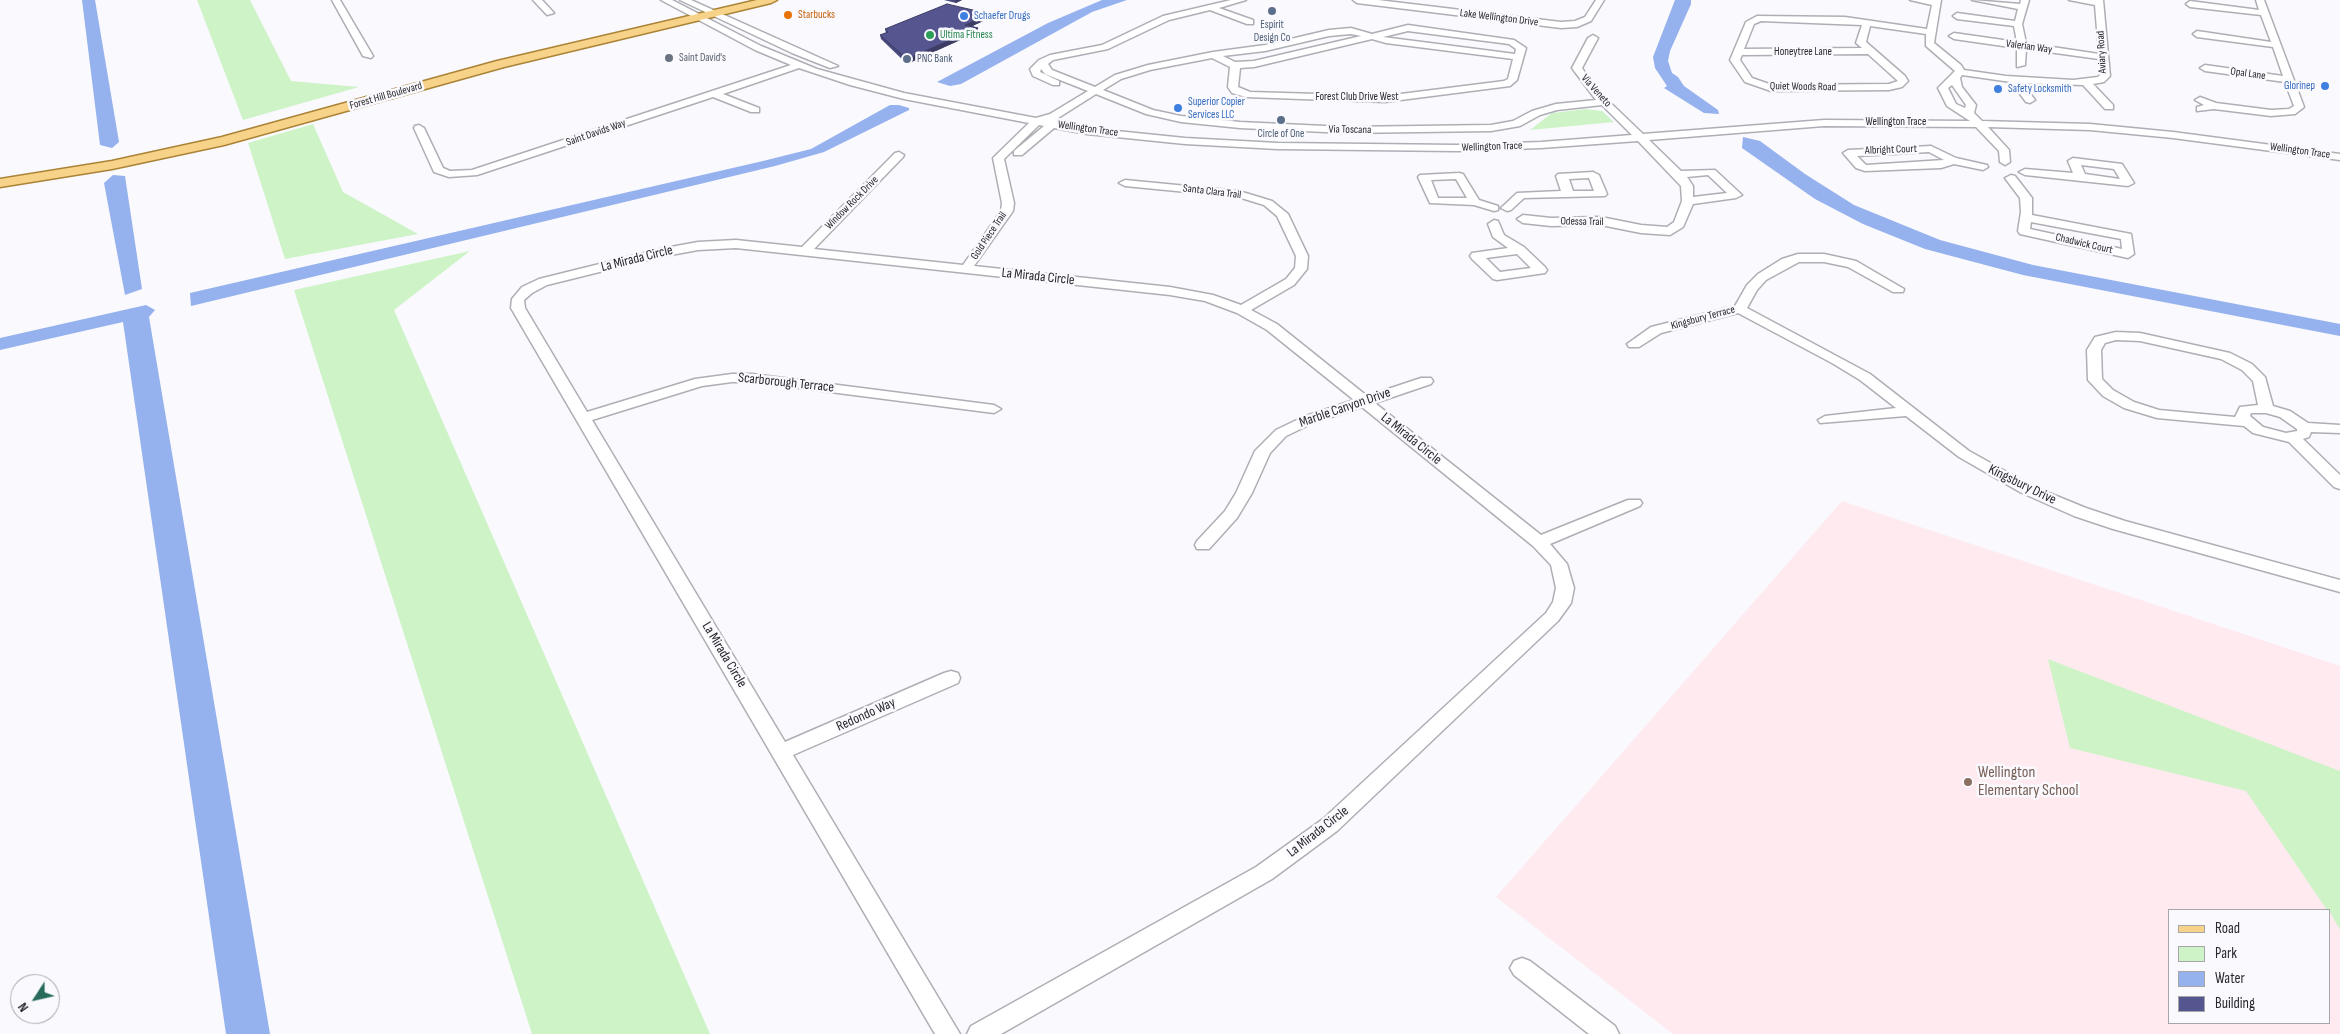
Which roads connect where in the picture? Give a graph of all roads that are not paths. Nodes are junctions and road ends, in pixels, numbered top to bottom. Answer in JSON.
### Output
{"nodes":[{"id":1,"x":336,"y":0,"type":"edge"},
{"id":2,"x":537,"y":0,"type":"edge"},
{"id":3,"x":665,"y":0,"type":"edge"},
{"id":4,"x":684,"y":0,"type":"edge"},
{"id":5,"x":747,"y":0,"type":"edge"},
{"id":6,"x":771,"y":0,"type":"edge"},
{"id":7,"x":1242,"y":0,"type":"edge"},
{"id":8,"x":1357,"y":0,"type":"edge"},
{"id":9,"x":1600,"y":0,"type":"edge"},
{"id":10,"x":1914,"y":0,"type":"edge"},
{"id":11,"x":1976,"y":0,"type":"edge"},
{"id":12,"x":2072,"y":0,"type":"edge"},
{"id":13,"x":2260,"y":0,"type":"edge"},
{"id":14,"x":1937,"y":2,"type":"edge"},
{"id":15,"x":2099,"y":2,"type":"edge"},
{"id":16,"x":2025,"y":3,"type":"edge"},
{"id":17,"x":2184,"y":3,"type":"edge"},
{"id":18,"x":1208,"y":7,"type":"junction"},
{"id":19,"x":550,"y":13,"type":"dead end"},
{"id":20,"x":2265,"y":13,"type":"junction"},
{"id":21,"x":703,"y":14,"type":"junction"},
{"id":22,"x":1957,"y":16,"type":"dead end"},
{"id":23,"x":1250,"y":22,"type":"dead end"},
{"id":24,"x":1867,"y":23,"type":"junction"},
{"id":25,"x":2018,"y":24,"type":"junction"},
{"id":26,"x":1931,"y":32,"type":"junction"},
{"id":27,"x":2192,"y":34,"type":"dead end"},
{"id":28,"x":1372,"y":36,"type":"junction"},
{"id":29,"x":1954,"y":36,"type":"dead end"},
{"id":30,"x":1593,"y":38,"type":"dead end"},
{"id":31,"x":2276,"y":44,"type":"junction"},
{"id":32,"x":2022,"y":46,"type":"junction"},
{"id":33,"x":1869,"y":51,"type":"junction"},
{"id":34,"x":1738,"y":52,"type":"junction"},
{"id":35,"x":1213,"y":55,"type":"junction"},
{"id":36,"x":368,"y":56,"type":"dead end"},
{"id":37,"x":534,"y":56,"type":"junction"},
{"id":38,"x":1518,"y":57,"type":"junction"},
{"id":39,"x":2103,"y":57,"type":"junction"},
{"id":40,"x":490,"y":59,"type":"junction"},
{"id":41,"x":797,"y":65,"type":"junction"},
{"id":42,"x":1234,"y":65,"type":"junction"},
{"id":43,"x":2020,"y":65,"type":"dead end"},
{"id":44,"x":831,"y":66,"type":"junction"},
{"id":45,"x":2194,"y":67,"type":"dead end"},
{"id":46,"x":1957,"y":75,"type":"junction"},
{"id":47,"x":2014,"y":79,"type":"junction"},
{"id":48,"x":2290,"y":80,"type":"junction"},
{"id":49,"x":2087,"y":83,"type":"junction"},
{"id":50,"x":1095,"y":92,"type":"junction"},
{"id":51,"x":712,"y":93,"type":"junction"},
{"id":52,"x":2030,"y":100,"type":"dead end"},
{"id":53,"x":1606,"y":102,"type":"junction"},
{"id":54,"x":2200,"y":104,"type":"dead end"},
{"id":55,"x":2109,"y":107,"type":"dead end"},
{"id":56,"x":755,"y":110,"type":"dead end"},
{"id":57,"x":1969,"y":114,"type":"junction"},
{"id":58,"x":1053,"y":120,"type":"junction"},
{"id":59,"x":1037,"y":121,"type":"junction"},
{"id":60,"x":1977,"y":123,"type":"junction"},
{"id":61,"x":419,"y":128,"type":"dead end"},
{"id":62,"x":1632,"y":128,"type":"junction"},
{"id":63,"x":1640,"y":137,"type":"junction"},
{"id":64,"x":2340,"y":149,"type":"edge"},
{"id":65,"x":899,"y":155,"type":"dead end"},
{"id":66,"x":2340,"y":157,"type":"edge"},
{"id":67,"x":1953,"y":161,"type":"junction"},
{"id":68,"x":2005,"y":162,"type":"junction"},
{"id":69,"x":1983,"y":167,"type":"junction"},
{"id":70,"x":2025,"y":172,"type":"junction"},
{"id":71,"x":0,"y":174,"type":"edge"},
{"id":72,"x":1001,"y":174,"type":"junction"},
{"id":73,"x":1679,"y":174,"type":"junction"},
{"id":74,"x":2011,"y":178,"type":"junction"},
{"id":75,"x":2081,"y":178,"type":"dead end"},
{"id":76,"x":0,"y":183,"type":"edge"},
{"id":77,"x":1125,"y":183,"type":"dead end"},
{"id":78,"x":1568,"y":194,"type":"dead end"},
{"id":79,"x":1688,"y":201,"type":"junction"},
{"id":80,"x":1475,"y":202,"type":"dead end"},
{"id":81,"x":1494,"y":208,"type":"junction"},
{"id":82,"x":1507,"y":208,"type":"junction"},
{"id":83,"x":2026,"y":217,"type":"junction"},
{"id":84,"x":1509,"y":223,"type":"junction"},
{"id":85,"x":1520,"y":250,"type":"dead end"},
{"id":86,"x":805,"y":251,"type":"junction"},
{"id":87,"x":966,"y":269,"type":"junction"},
{"id":88,"x":1898,"y":289,"type":"dead end"},
{"id":89,"x":1740,"y":309,"type":"junction"},
{"id":90,"x":1242,"y":310,"type":"junction"},
{"id":91,"x":1634,"y":344,"type":"dead end"},
{"id":92,"x":1426,"y":380,"type":"dead end"},
{"id":93,"x":1364,"y":401,"type":"junction"},
{"id":94,"x":994,"y":409,"type":"dead end"},
{"id":95,"x":2266,"y":409,"type":"junction"},
{"id":96,"x":1908,"y":411,"type":"junction"},
{"id":97,"x":583,"y":418,"type":"junction"},
{"id":98,"x":1825,"y":420,"type":"dead end"},
{"id":99,"x":2245,"y":422,"type":"junction"},
{"id":100,"x":2340,"y":429,"type":"edge"},
{"id":101,"x":2299,"y":432,"type":"junction"},
{"id":102,"x":2340,"y":484,"type":"edge"},
{"id":103,"x":1634,"y":503,"type":"dead end"},
{"id":104,"x":1539,"y":542,"type":"junction"},
{"id":105,"x":1203,"y":545,"type":"dead end"},
{"id":106,"x":2340,"y":586,"type":"edge"},
{"id":107,"x":951,"y":678,"type":"dead end"},
{"id":108,"x":781,"y":752,"type":"junction"},
{"id":109,"x":1522,"y":968,"type":"dead end"},
{"id":110,"x":948,"y":1034,"type":"edge"},
{"id":111,"x":980,"y":1034,"type":"edge"},
{"id":112,"x":1607,"y":1034,"type":"edge"}],
"edges":[{"from":1,"to":36,"type":"street"},
{"from":2,"to":19,"type":"street"},
{"from":3,"to":21,"type":"street","name":"Wellington Trace"},
{"from":4,"to":21,"type":"street","name":"Wellington Trace"},
{"from":5,"to":21,"type":"main road","name":"Forest Hill Boulevard"},
{"from":6,"to":21,"type":"main road","name":"Forest Hill Boulevard"},
{"from":7,"to":18,"type":"street"},
{"from":8,"to":9,"type":"street","name":"Lake Wellington Drive"},
{"from":10,"to":14,"type":"street"},
{"from":11,"to":16,"type":"street"},
{"from":12,"to":15,"type":"street"},
{"from":13,"to":20,"type":"street"},
{"from":14,"to":26,"type":"street"},
{"from":15,"to":39,"type":"street","name":"Aviary Road"},
{"from":16,"to":25,"type":"street"},
{"from":17,"to":20,"type":"street"},
{"from":18,"to":23,"type":"street"},
{"from":18,"to":50,"type":"street"},
{"from":20,"to":31,"type":"street"},
{"from":21,"to":37,"type":"main road","name":"Forest Hill Boulevard"},
{"from":21,"to":40,"type":"main road","name":"Forest Hill Boulevard"},
{"from":21,"to":41,"type":"street","name":"Wellington Trace"},
{"from":21,"to":44,"type":"street","name":"Wellington Trace"},
{"from":22,"to":25,"type":"street"},
{"from":24,"to":26,"type":"street"},
{"from":24,"to":33,"type":"street"},
{"from":24,"to":34,"type":"street"},
{"from":25,"to":32,"type":"street"},
{"from":26,"to":46,"type":"street"},
{"from":27,"to":31,"type":"street"},
{"from":28,"to":35,"type":"street"},
{"from":28,"to":38,"type":"street"},
{"from":28,"to":38,"type":"street"},
{"from":28,"to":42,"type":"street"},
{"from":29,"to":32,"type":"street","name":"Valerian Way"},
{"from":30,"to":53,"type":"street","name":"Via Veneto"},
{"from":31,"to":48,"type":"street"},
{"from":32,"to":39,"type":"street","name":"Valerian Way"},
{"from":32,"to":43,"type":"street"},
{"from":33,"to":34,"type":"street","name":"Honeytree Lane"},
{"from":33,"to":34,"type":"street","name":"Quiet Woods Road"},
{"from":35,"to":42,"type":"street"},
{"from":35,"to":50,"type":"street"},
{"from":37,"to":40,"type":"main road"},
{"from":37,"to":76,"type":"main road","name":"Forest Hill Boulevard"},
{"from":38,"to":42,"type":"street","name":"Forest Club Drive West"},
{"from":39,"to":49,"type":"street","name":"Aviary Road"},
{"from":40,"to":71,"type":"main road","name":"Forest Hill Boulevard"},
{"from":41,"to":44,"type":"street","name":"Saint Davids Way"},
{"from":41,"to":51,"type":"street","name":"Saint Davids Way"},
{"from":41,"to":59,"type":"street","name":"Wellington Trace"},
{"from":44,"to":58,"type":"street","name":"Wellington Trace"},
{"from":45,"to":48,"type":"street","name":"Opal Lane"},
{"from":46,"to":47,"type":"street","name":"Aviary Road"},
{"from":46,"to":57,"type":"street"},
{"from":46,"to":57,"type":"street"},
{"from":47,"to":49,"type":"street","name":"Aviary Road"},
{"from":47,"to":52,"type":"street"},
{"from":48,"to":54,"type":"street"},
{"from":49,"to":55,"type":"street"},
{"from":50,"to":53,"type":"street","name":"Via Toscana"},
{"from":50,"to":58,"type":"street"},
{"from":51,"to":56,"type":"street"},
{"from":51,"to":61,"type":"street","name":"Saint Davids Way"},
{"from":53,"to":62,"type":"street","name":"Via Veneto"},
{"from":57,"to":60,"type":"street"},
{"from":57,"to":62,"type":"street","name":"Wellington Trace"},
{"from":57,"to":64,"type":"street","name":"Wellington Trace"},
{"from":58,"to":59,"type":"street","name":"Gold Piece Trail"},
{"from":58,"to":62,"type":"street","name":"Wellington Trace"},
{"from":58,"to":63,"type":"street","name":"Wellington Trace"},
{"from":58,"to":72,"type":"street"},
{"from":59,"to":72,"type":"street","name":"Gold Piece Trail"},
{"from":60,"to":63,"type":"street","name":"Wellington Trace"},
{"from":60,"to":66,"type":"street","name":"Wellington Trace"},
{"from":60,"to":68,"type":"street"},
{"from":62,"to":63,"type":"street","name":"Via Veneto"},
{"from":63,"to":73,"type":"street"},
{"from":65,"to":86,"type":"street","name":"Window Rock Drive"},
{"from":67,"to":67,"type":"street","name":"Albright Court"},
{"from":67,"to":69,"type":"street","name":"Albright Court"},
{"from":68,"to":69,"type":"street"},
{"from":68,"to":70,"type":"street"},
{"from":69,"to":74,"type":"street"},
{"from":70,"to":74,"type":"street"},
{"from":70,"to":75,"type":"street"},
{"from":72,"to":87,"type":"street","name":"Gold Piece Trail"},
{"from":73,"to":79,"type":"street"},
{"from":73,"to":79,"type":"street"},
{"from":74,"to":83,"type":"street","name":"Chadwick Court"},
{"from":77,"to":90,"type":"street","name":"Santa Clara Trail"},
{"from":78,"to":82,"type":"street"},
{"from":79,"to":84,"type":"street","name":"Odessa Trail"},
{"from":80,"to":81,"type":"street"},
{"from":81,"to":82,"type":"street"},
{"from":81,"to":84,"type":"street"},
{"from":82,"to":84,"type":"street"},
{"from":83,"to":83,"type":"street","name":"Chadwick Court"},
{"from":84,"to":85,"type":"street"},
{"from":86,"to":87,"type":"street","name":"La Mirada Circle"},
{"from":86,"to":97,"type":"street","name":"La Mirada Circle"},
{"from":87,"to":90,"type":"street","name":"La Mirada Circle"},
{"from":88,"to":89,"type":"street","name":"Kingsbury Terrace"},
{"from":89,"to":91,"type":"street","name":"Kingsbury Terrace"},
{"from":89,"to":96,"type":"street","name":"Kingsbury Drive"},
{"from":90,"to":93,"type":"street","name":"La Mirada Circle"},
{"from":92,"to":93,"type":"street","name":"Marble Canyon Drive"},
{"from":93,"to":104,"type":"street","name":"La Mirada Circle"},
{"from":93,"to":105,"type":"street","name":"Marble Canyon Drive"},
{"from":94,"to":97,"type":"street","name":"Scarborough Terrace"},
{"from":95,"to":99,"type":"street"},
{"from":95,"to":99,"type":"street"},
{"from":95,"to":101,"type":"street"},
{"from":96,"to":98,"type":"street"},
{"from":96,"to":106,"type":"street","name":"Kingsbury Drive"},
{"from":97,"to":108,"type":"street","name":"La Mirada Circle"},
{"from":99,"to":101,"type":"street"},
{"from":100,"to":101,"type":"street"},
{"from":101,"to":102,"type":"street"},
{"from":103,"to":104,"type":"street"},
{"from":104,"to":111,"type":"street","name":"La Mirada Circle"},
{"from":107,"to":108,"type":"street","name":"Redondo Way"},
{"from":108,"to":110,"type":"street","name":"La Mirada Circle"},
{"from":109,"to":112,"type":"street"}]}
